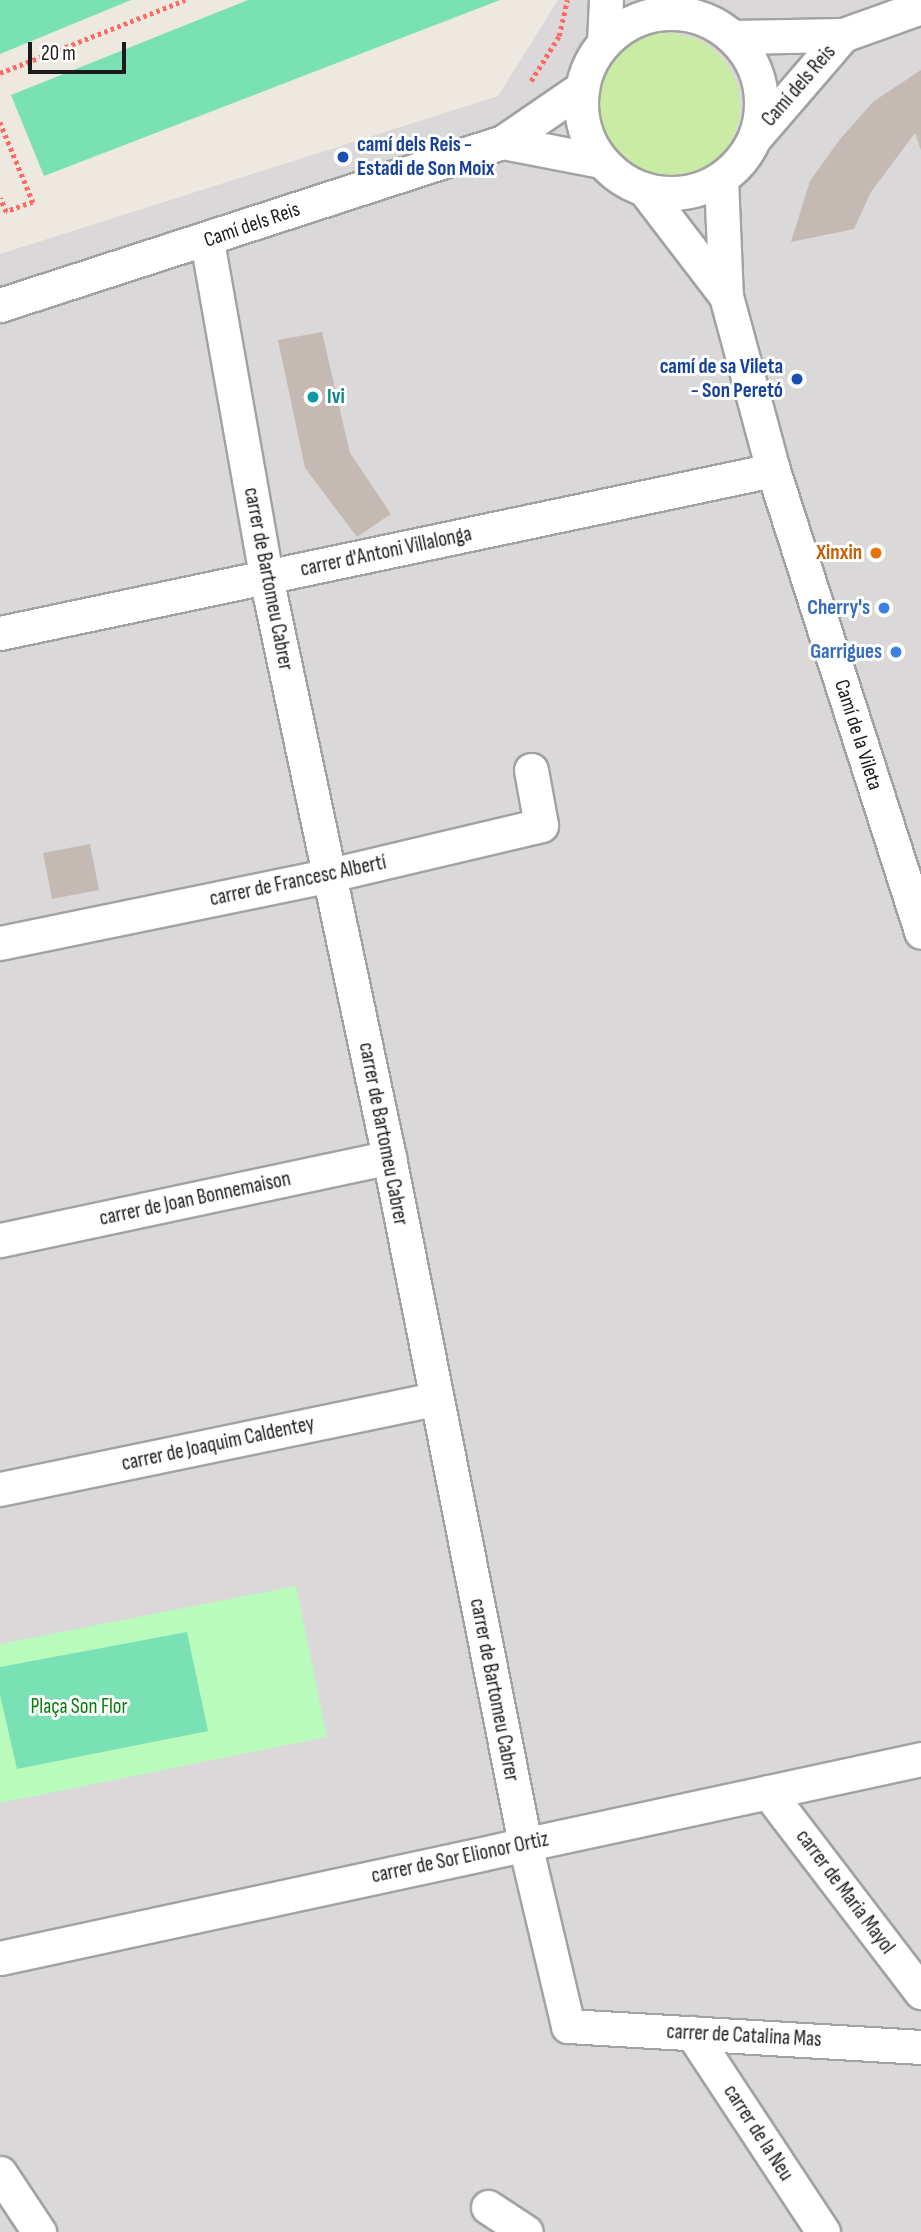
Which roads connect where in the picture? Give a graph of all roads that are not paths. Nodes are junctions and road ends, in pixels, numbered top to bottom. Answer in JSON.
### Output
{"nodes":[{"id":1,"x":606,"y":0,"type":"edge"},
{"id":2,"x":921,"y":7,"type":"edge"},
{"id":3,"x":713,"y":20,"type":"edge"},
{"id":4,"x":843,"y":35,"type":"junction"},
{"id":5,"x":604,"y":42,"type":"junction"},
{"id":6,"x":582,"y":88,"type":"junction"},
{"id":7,"x":755,"y":136,"type":"junction"},
{"id":8,"x":503,"y":142,"type":"junction"},
{"id":9,"x":601,"y":161,"type":"junction"},
{"id":10,"x":721,"y":179,"type":"junction"},
{"id":11,"x":643,"y":189,"type":"junction"},
{"id":12,"x":207,"y":241,"type":"junction"},
{"id":13,"x":726,"y":296,"type":"junction"},
{"id":14,"x":0,"y":304,"type":"edge"},
{"id":15,"x":773,"y":470,"type":"junction"},
{"id":16,"x":266,"y":577,"type":"junction"},
{"id":17,"x":0,"y":633,"type":"edge"},
{"id":18,"x":531,"y":770,"type":"dead end"},
{"id":19,"x":330,"y":876,"type":"junction"},
{"id":20,"x":921,"y":932,"type":"edge"},
{"id":21,"x":0,"y":943,"type":"edge"},
{"id":22,"x":389,"y":1157,"type":"junction"},
{"id":23,"x":0,"y":1240,"type":"edge"},
{"id":24,"x":435,"y":1399,"type":"junction"},
{"id":25,"x":0,"y":1489,"type":"edge"},
{"id":26,"x":921,"y":1759,"type":"edge"},
{"id":27,"x":768,"y":1792,"type":"junction"},
{"id":28,"x":525,"y":1844,"type":"junction"},
{"id":29,"x":0,"y":1958,"type":"edge"},
{"id":30,"x":921,"y":1992,"type":"edge"},
{"id":31,"x":568,"y":2026,"type":"joint"},
{"id":32,"x":692,"y":2033,"type":"junction"},
{"id":33,"x":921,"y":2047,"type":"edge"},
{"id":34,"x":0,"y":2173,"type":"edge"},
{"id":35,"x":488,"y":2207,"type":"dead end"},
{"id":36,"x":39,"y":2232,"type":"edge"},
{"id":37,"x":526,"y":2232,"type":"edge"},
{"id":38,"x":823,"y":2232,"type":"edge"}],
"edges":[{"from":1,"to":5,"type":"street"},
{"from":2,"to":4,"type":"street","name":"Camí dels Reis"},
{"from":3,"to":4,"type":"street","name":"Camí dels Reis"},
{"from":3,"to":5,"type":"street"},
{"from":3,"to":7,"type":"street"},
{"from":4,"to":7,"type":"street","name":"Camí dels Reis"},
{"from":5,"to":6,"type":"street"},
{"from":6,"to":8,"type":"street","name":"Camí dels Reis"},
{"from":6,"to":9,"type":"street"},
{"from":7,"to":10,"type":"street"},
{"from":8,"to":9,"type":"street","name":"Camí dels Reis"},
{"from":8,"to":12,"type":"street","name":"Camí dels Reis"},
{"from":9,"to":11,"type":"street"},
{"from":10,"to":11,"type":"street"},
{"from":10,"to":13,"type":"street","name":"Camí de la Vileta"},
{"from":11,"to":13,"type":"street","name":"Camí de la Vileta"},
{"from":12,"to":14,"type":"street","name":"Camí dels Reis"},
{"from":12,"to":16,"type":"street","name":"carrer de Bartomeu Cabrer"},
{"from":13,"to":15,"type":"street","name":"Camí de la Vileta"},
{"from":15,"to":16,"type":"street","name":"carrer d'Antoni Villalonga"},
{"from":15,"to":20,"type":"street","name":"Camí de la Vileta"},
{"from":16,"to":17,"type":"street","name":"carrer d'Antoni Villalonga"},
{"from":16,"to":19,"type":"street","name":"carrer de Bartomeu Cabrer"},
{"from":18,"to":19,"type":"street","name":"carrer de Francesc Albertí"},
{"from":19,"to":21,"type":"street","name":"carrer de Francesc Albertí"},
{"from":19,"to":22,"type":"street","name":"carrer de Bartomeu Cabrer"},
{"from":22,"to":23,"type":"street","name":"carrer de Joan Bonnemaison"},
{"from":22,"to":24,"type":"street","name":"carrer de Bartomeu Cabrer"},
{"from":24,"to":25,"type":"street","name":"carrer de Joaquim Caldentey"},
{"from":24,"to":28,"type":"street","name":"carrer de Bartomeu Cabrer"},
{"from":26,"to":27,"type":"street","name":"carrer de Sor Elionor Ortiz"},
{"from":27,"to":28,"type":"street","name":"carrer de Sor Elionor Ortiz"},
{"from":27,"to":30,"type":"street","name":"carrer de Maria Mayol"},
{"from":28,"to":29,"type":"street","name":"carrer de Sor Elionor Ortiz"},
{"from":28,"to":31,"type":"street","name":"carrer de Bartomeu Cabrer"},
{"from":31,"to":32,"type":"street","name":"carrer de Catalina Mas"},
{"from":32,"to":33,"type":"street","name":"carrer de Catalina Mas"},
{"from":32,"to":38,"type":"street","name":"carrer de la Neu"},
{"from":34,"to":36,"type":"street"},
{"from":35,"to":37,"type":"street"}]}
